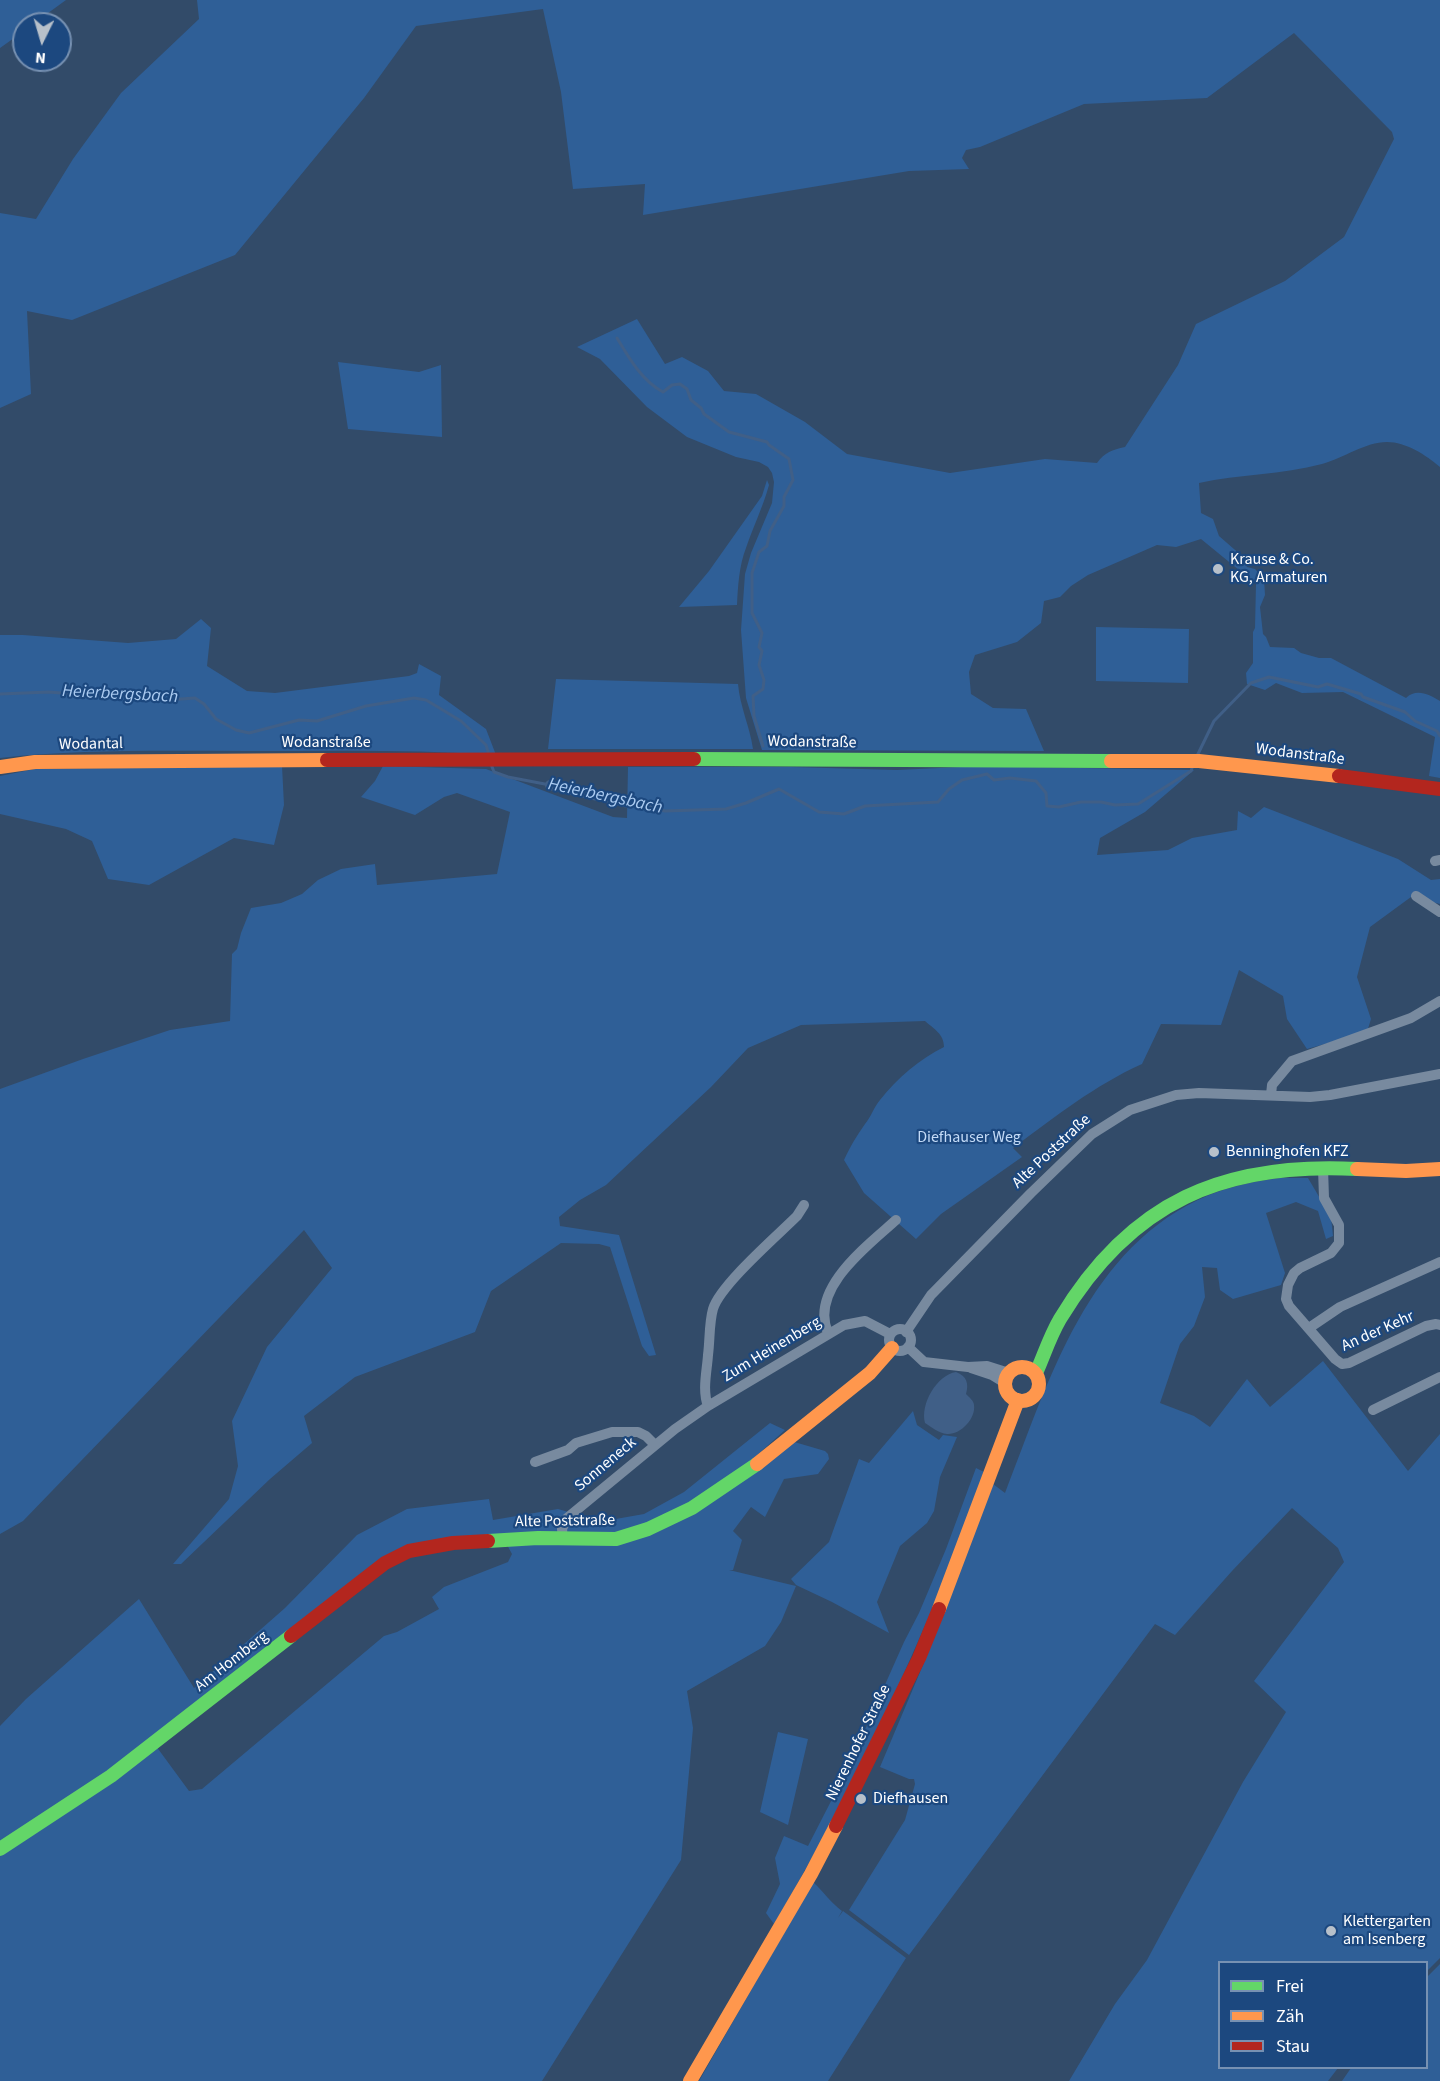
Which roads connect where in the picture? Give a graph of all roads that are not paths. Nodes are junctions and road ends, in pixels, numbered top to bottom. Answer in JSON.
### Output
{"nodes":[{"id":1,"x":183,"y":760,"type":"joint"},
{"id":2,"x":0,"y":767,"type":"edge"},
{"id":3,"x":1440,"y":789,"type":"edge"},
{"id":4,"x":1416,"y":896,"type":"dead end"},
{"id":5,"x":1440,"y":912,"type":"edge"},
{"id":6,"x":1440,"y":1002,"type":"edge"},
{"id":7,"x":1440,"y":1074,"type":"edge"},
{"id":8,"x":1271,"y":1095,"type":"junction"},
{"id":9,"x":1323,"y":1168,"type":"junction"},
{"id":10,"x":1440,"y":1169,"type":"edge"},
{"id":11,"x":804,"y":1206,"type":"dead end"},
{"id":12,"x":896,"y":1221,"type":"dead end"},
{"id":13,"x":1440,"y":1262,"type":"edge"},
{"id":14,"x":1440,"y":1325,"type":"edge"},
{"id":15,"x":1309,"y":1328,"type":"junction"},
{"id":16,"x":906,"y":1332,"type":"junction"},
{"id":17,"x":828,"y":1333,"type":"junction"},
{"id":18,"x":1049,"y":1340,"type":"junction"},
{"id":19,"x":891,"y":1341,"type":"junction"},
{"id":20,"x":908,"y":1347,"type":"junction"},
{"id":21,"x":1022,"y":1367,"type":"junction"},
{"id":22,"x":1036,"y":1373,"type":"junction"},
{"id":23,"x":1440,"y":1377,"type":"edge"},
{"id":24,"x":1007,"y":1378,"type":"junction"},
{"id":25,"x":1018,"y":1400,"type":"junction"},
{"id":26,"x":708,"y":1406,"type":"junction"},
{"id":27,"x":1373,"y":1410,"type":"dead end"},
{"id":28,"x":675,"y":1428,"type":"joint"},
{"id":29,"x":654,"y":1444,"type":"junction"},
{"id":30,"x":535,"y":1462,"type":"dead end"},
{"id":31,"x":563,"y":1539,"type":"junction"},
{"id":32,"x":498,"y":1540,"type":"joint"},
{"id":33,"x":0,"y":1849,"type":"edge"},
{"id":34,"x":690,"y":2081,"type":"edge"}],
"edges":[{"from":1,"to":2,"type":"main road","name":"Wodantal"},
{"from":1,"to":3,"type":"main road","name":"Wodanstraße"},
{"from":4,"to":5,"type":"street"},
{"from":6,"to":8,"type":"street"},
{"from":7,"to":8,"type":"street","name":"Alte Poststraße"},
{"from":8,"to":16,"type":"street","name":"Alte Poststraße"},
{"from":9,"to":10,"type":"main road"},
{"from":9,"to":15,"type":"street","name":"An der Kehr"},
{"from":9,"to":18,"type":"main road"},
{"from":11,"to":26,"type":"street"},
{"from":12,"to":17,"type":"street"},
{"from":13,"to":15,"type":"street"},
{"from":14,"to":15,"type":"street","name":"An der Kehr"},
{"from":16,"to":19,"type":"street"},
{"from":16,"to":20,"type":"street"},
{"from":17,"to":19,"type":"street","name":"Zum Heinenberg"},
{"from":17,"to":26,"type":"street","name":"Zum Heinenberg"},
{"from":18,"to":21,"type":"main road"},
{"from":18,"to":22,"type":"main road"},
{"from":19,"to":20,"type":"street"},
{"from":19,"to":31,"type":"main road","name":"Alte Poststraße"},
{"from":20,"to":24,"type":"street"},
{"from":21,"to":22,"type":"main road"},
{"from":21,"to":24,"type":"main road"},
{"from":22,"to":25,"type":"main road"},
{"from":23,"to":27,"type":"street"},
{"from":24,"to":25,"type":"main road"},
{"from":25,"to":34,"type":"main road","name":"Nierenhofer Straße"},
{"from":26,"to":28,"type":"street","name":"Zum Heinenberg"},
{"from":28,"to":29,"type":"street","name":"Sonneneck"},
{"from":29,"to":30,"type":"street","name":"Sonneneck"},
{"from":29,"to":31,"type":"street","name":"Sonneneck"},
{"from":31,"to":32,"type":"main road","name":"Alte Poststraße"},
{"from":32,"to":33,"type":"main road","name":"Am Homberg"}]}
